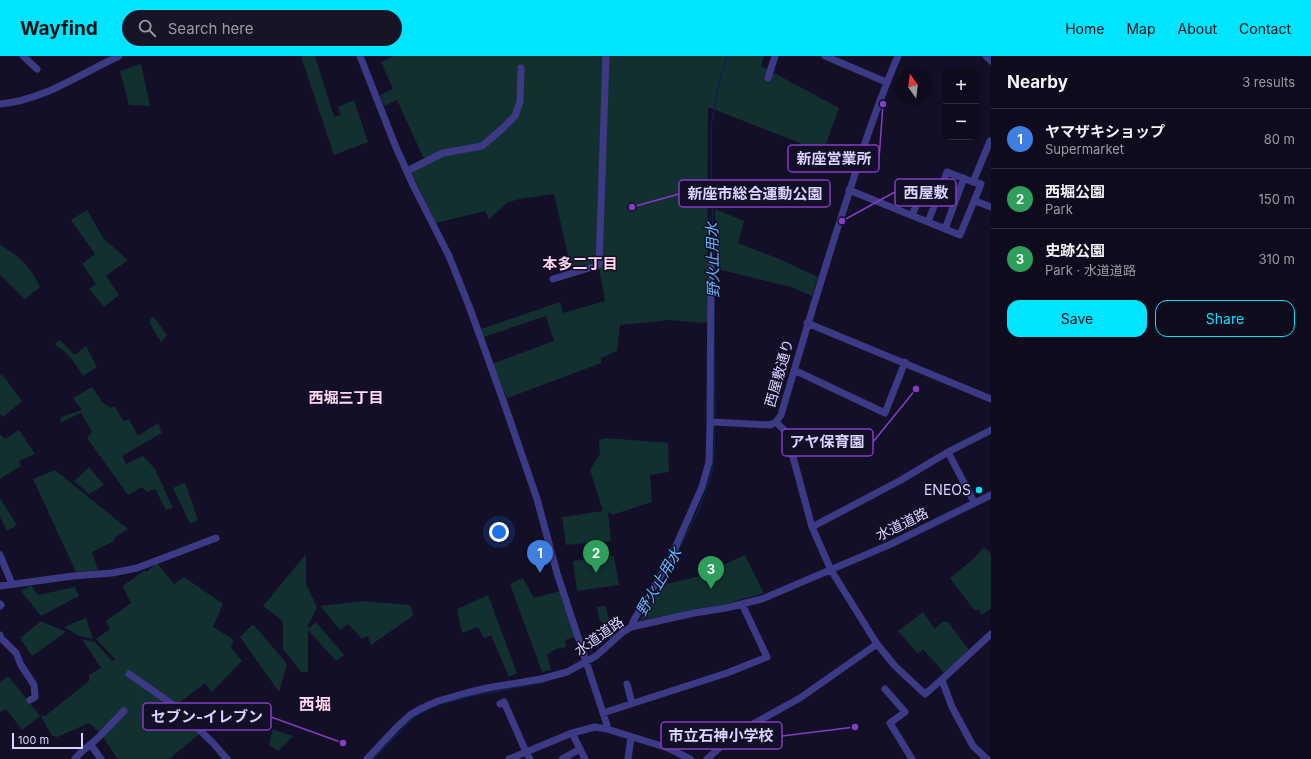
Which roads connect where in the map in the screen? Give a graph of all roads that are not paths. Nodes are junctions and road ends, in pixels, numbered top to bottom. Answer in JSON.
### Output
{"nodes":[{"id":1,"x":23,"y":56,"type":"edge"},
{"id":2,"x":119,"y":56,"type":"edge"},
{"id":3,"x":360,"y":56,"type":"edge"},
{"id":4,"x":606,"y":56,"type":"edge"},
{"id":5,"x":775,"y":56,"type":"edge"},
{"id":6,"x":825,"y":56,"type":"edge"},
{"id":7,"x":898,"y":56,"type":"edge"},
{"id":8,"x":986,"y":56,"type":"edge"},
{"id":9,"x":991,"y":61,"type":"edge"},
{"id":10,"x":521,"y":68,"type":"dead end"},
{"id":11,"x":37,"y":69,"type":"dead end"},
{"id":12,"x":768,"y":78,"type":"dead end"},
{"id":13,"x":886,"y":82,"type":"junction"},
{"id":14,"x":0,"y":104,"type":"edge"},
{"id":15,"x":991,"y":142,"type":"edge"},
{"id":16,"x":407,"y":171,"type":"junction"},
{"id":17,"x":964,"y":178,"type":"junction"},
{"id":18,"x":973,"y":182,"type":"junction"},
{"id":19,"x":850,"y":190,"type":"junction"},
{"id":20,"x":975,"y":201,"type":"junction"},
{"id":21,"x":934,"y":205,"type":"junction"},
{"id":22,"x":991,"y":206,"type":"edge"},
{"id":23,"x":912,"y":215,"type":"junction"},
{"id":24,"x":928,"y":222,"type":"junction"},
{"id":25,"x":946,"y":229,"type":"junction"},
{"id":26,"x":710,"y":260,"type":"dead end"},
{"id":27,"x":553,"y":279,"type":"dead end"},
{"id":28,"x":807,"y":323,"type":"junction"},
{"id":29,"x":905,"y":362,"type":"junction"},
{"id":30,"x":794,"y":370,"type":"junction"},
{"id":31,"x":991,"y":399,"type":"edge"},
{"id":32,"x":776,"y":422,"type":"junction"},
{"id":33,"x":710,"y":424,"type":"junction"},
{"id":34,"x":991,"y":430,"type":"edge"},
{"id":35,"x":948,"y":452,"type":"junction"},
{"id":36,"x":991,"y":495,"type":"edge"},
{"id":37,"x":974,"y":502,"type":"junction"},
{"id":38,"x":812,"y":527,"type":"junction"},
{"id":39,"x":216,"y":538,"type":"dead end"},
{"id":40,"x":0,"y":555,"type":"edge"},
{"id":41,"x":831,"y":570,"type":"junction"},
{"id":42,"x":12,"y":584,"type":"junction"},
{"id":43,"x":0,"y":586,"type":"edge"},
{"id":44,"x":742,"y":604,"type":"junction"},
{"id":45,"x":631,"y":627,"type":"junction"},
{"id":46,"x":991,"y":634,"type":"edge"},
{"id":47,"x":0,"y":635,"type":"edge"},
{"id":48,"x":877,"y":644,"type":"junction"},
{"id":49,"x":586,"y":662,"type":"junction"},
{"id":50,"x":129,"y":674,"type":"dead end"},
{"id":51,"x":942,"y":680,"type":"junction"},
{"id":52,"x":628,"y":684,"type":"dead end"},
{"id":53,"x":885,"y":689,"type":"dead end"},
{"id":54,"x":30,"y":700,"type":"dead end"},
{"id":55,"x":632,"y":703,"type":"junction"},
{"id":56,"x":500,"y":704,"type":"dead end"},
{"id":57,"x":124,"y":711,"type":"dead end"},
{"id":58,"x":603,"y":713,"type":"junction"},
{"id":59,"x":608,"y":729,"type":"junction"},
{"id":60,"x":572,"y":733,"type":"junction"},
{"id":61,"x":631,"y":737,"type":"junction"},
{"id":62,"x":91,"y":745,"type":"junction"},
{"id":63,"x":580,"y":749,"type":"junction"},
{"id":64,"x":526,"y":752,"type":"junction"},
{"id":65,"x":75,"y":759,"type":"edge"},
{"id":66,"x":101,"y":759,"type":"edge"},
{"id":67,"x":227,"y":759,"type":"edge"},
{"id":68,"x":367,"y":759,"type":"edge"},
{"id":69,"x":509,"y":759,"type":"edge"},
{"id":70,"x":530,"y":759,"type":"edge"},
{"id":71,"x":562,"y":759,"type":"edge"},
{"id":72,"x":585,"y":759,"type":"edge"},
{"id":73,"x":628,"y":759,"type":"edge"},
{"id":74,"x":690,"y":759,"type":"edge"},
{"id":75,"x":707,"y":759,"type":"edge"},
{"id":76,"x":912,"y":759,"type":"edge"},
{"id":77,"x":987,"y":759,"type":"edge"}],
"edges":[{"from":1,"to":11,"type":"street"},
{"from":2,"to":14,"type":"street"},
{"from":3,"to":16,"type":"street"},
{"from":4,"to":27,"type":"street"},
{"from":5,"to":12,"type":"street"},
{"from":6,"to":13,"type":"street"},
{"from":7,"to":13,"type":"street","name":"西屋敷通り"},
{"from":8,"to":9,"type":"street"},
{"from":10,"to":16,"type":"street"},
{"from":13,"to":19,"type":"street","name":"西屋敷通り"},
{"from":15,"to":18,"type":"street"},
{"from":16,"to":49,"type":"street"},
{"from":17,"to":18,"type":"street"},
{"from":17,"to":21,"type":"street"},
{"from":17,"to":25,"type":"street"},
{"from":18,"to":20,"type":"street"},
{"from":19,"to":23,"type":"street"},
{"from":19,"to":28,"type":"street","name":"西屋敷通り"},
{"from":20,"to":22,"type":"street"},
{"from":20,"to":25,"type":"street"},
{"from":21,"to":23,"type":"street"},
{"from":21,"to":24,"type":"street"},
{"from":23,"to":24,"type":"street"},
{"from":24,"to":25,"type":"street"},
{"from":26,"to":33,"type":"street"},
{"from":28,"to":29,"type":"street"},
{"from":28,"to":30,"type":"street","name":"西屋敷通り"},
{"from":29,"to":30,"type":"street"},
{"from":29,"to":31,"type":"street"},
{"from":30,"to":32,"type":"street","name":"西屋敷通り"},
{"from":32,"to":33,"type":"street","name":"西屋敷通り"},
{"from":32,"to":38,"type":"street"},
{"from":33,"to":45,"type":"street"},
{"from":34,"to":35,"type":"street"},
{"from":35,"to":37,"type":"street"},
{"from":35,"to":38,"type":"street"},
{"from":36,"to":37,"type":"street","name":"水道道路"},
{"from":37,"to":41,"type":"street","name":"水道道路"},
{"from":38,"to":41,"type":"street"},
{"from":39,"to":42,"type":"street"},
{"from":40,"to":42,"type":"street"},
{"from":41,"to":44,"type":"street","name":"水道道路"},
{"from":41,"to":48,"type":"street"},
{"from":42,"to":43,"type":"street"},
{"from":44,"to":45,"type":"street","name":"水道道路"},
{"from":44,"to":55,"type":"street"},
{"from":45,"to":49,"type":"street","name":"水道道路"},
{"from":46,"to":51,"type":"street"},
{"from":47,"to":54,"type":"street"},
{"from":48,"to":51,"type":"street"},
{"from":48,"to":75,"type":"street"},
{"from":49,"to":58,"type":"street"},
{"from":49,"to":68,"type":"street","name":"水道道路"},
{"from":50,"to":67,"type":"street"},
{"from":51,"to":77,"type":"street"},
{"from":52,"to":55,"type":"street"},
{"from":53,"to":76,"type":"street"},
{"from":55,"to":58,"type":"street"},
{"from":56,"to":64,"type":"street"},
{"from":57,"to":62,"type":"street"},
{"from":58,"to":59,"type":"street"},
{"from":59,"to":60,"type":"street"},
{"from":59,"to":61,"type":"street"},
{"from":60,"to":63,"type":"street"},
{"from":60,"to":64,"type":"street"},
{"from":61,"to":73,"type":"street"},
{"from":61,"to":74,"type":"street"},
{"from":62,"to":65,"type":"street"},
{"from":62,"to":66,"type":"street"},
{"from":63,"to":71,"type":"street"},
{"from":63,"to":72,"type":"street"},
{"from":64,"to":69,"type":"street"},
{"from":64,"to":70,"type":"street"}]}
